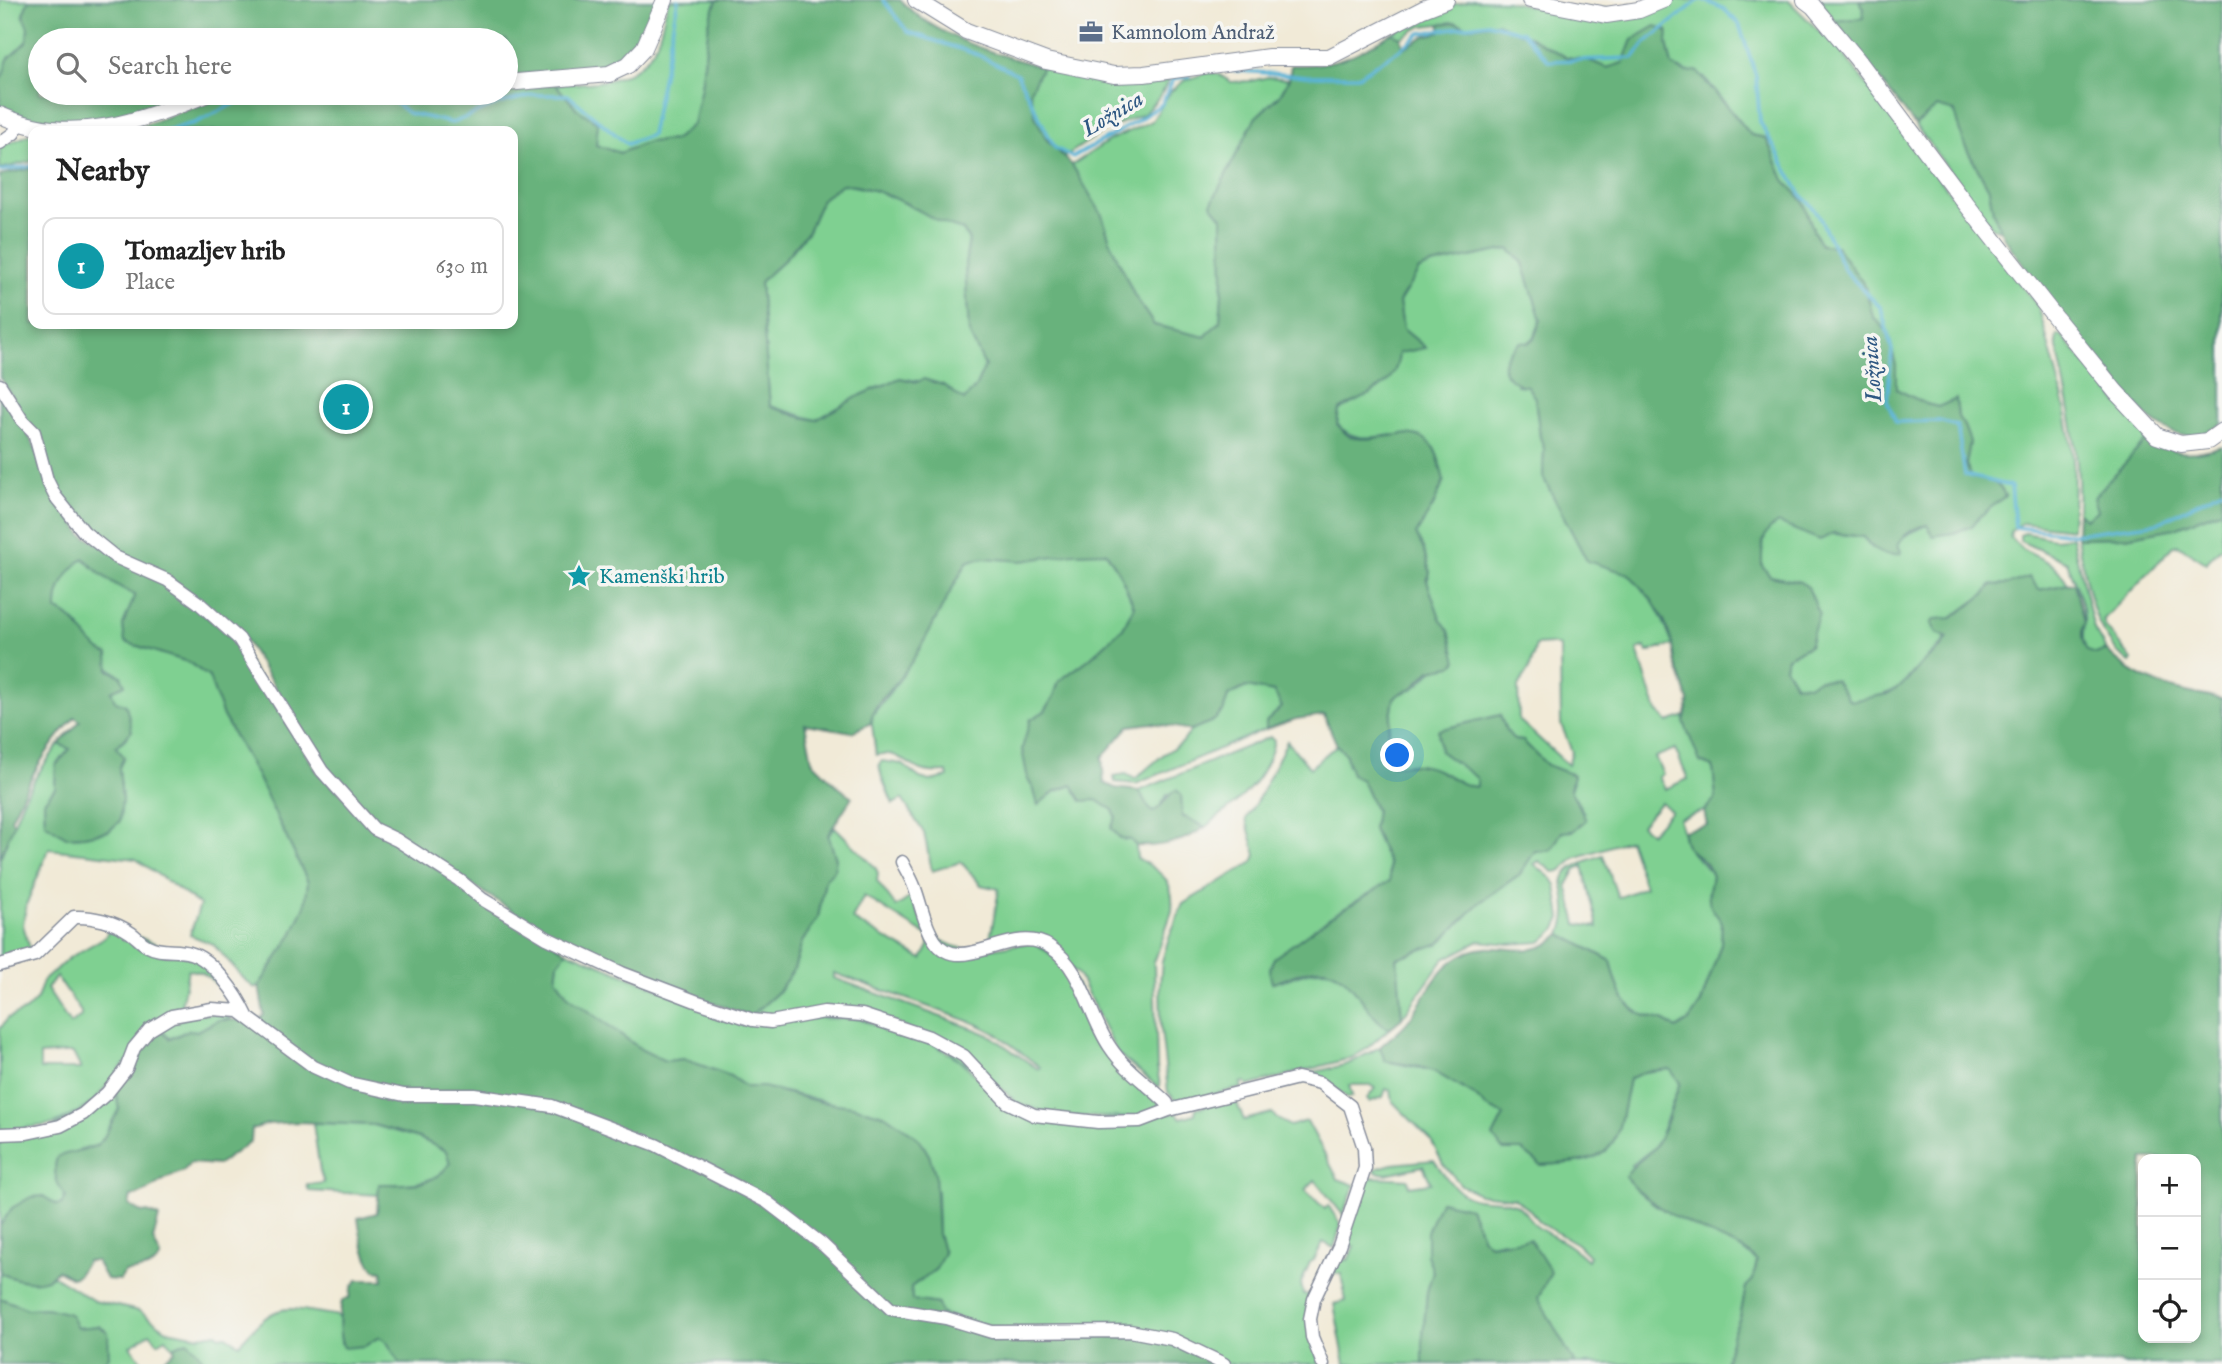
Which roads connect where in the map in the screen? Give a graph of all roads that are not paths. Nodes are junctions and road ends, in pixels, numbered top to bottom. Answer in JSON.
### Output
{"nodes":[{"id":1,"x":665,"y":0,"type":"edge"},
{"id":2,"x":916,"y":0,"type":"edge"},
{"id":3,"x":1446,"y":0,"type":"edge"},
{"id":4,"x":1530,"y":0,"type":"edge"},
{"id":5,"x":1663,"y":0,"type":"edge"},
{"id":6,"x":1805,"y":0,"type":"edge"},
{"id":7,"x":518,"y":82,"type":"edge"},
{"id":8,"x":180,"y":105,"type":"edge"},
{"id":9,"x":0,"y":115,"type":"edge"},
{"id":10,"x":19,"y":122,"type":"junction"},
{"id":11,"x":37,"y":126,"type":"edge"},
{"id":12,"x":116,"y":126,"type":"edge"},
{"id":13,"x":0,"y":143,"type":"edge"},
{"id":14,"x":0,"y":385,"type":"edge"},
{"id":15,"x":2222,"y":431,"type":"edge"},
{"id":16,"x":902,"y":862,"type":"dead end"},
{"id":17,"x":0,"y":964,"type":"edge"},
{"id":18,"x":247,"y":1017,"type":"junction"},
{"id":19,"x":1167,"y":1103,"type":"dead end"},
{"id":20,"x":0,"y":1134,"type":"edge"},
{"id":21,"x":1224,"y":1364,"type":"edge"},
{"id":22,"x":1323,"y":1364,"type":"edge"}],
"edges":[{"from":1,"to":7,"type":"street"},
{"from":2,"to":3,"type":"street"},
{"from":4,"to":5,"type":"street"},
{"from":6,"to":15,"type":"street"},
{"from":8,"to":12,"type":"street"},
{"from":9,"to":10,"type":"street"},
{"from":10,"to":11,"type":"street"},
{"from":10,"to":13,"type":"street"},
{"from":14,"to":22,"type":"street"},
{"from":16,"to":19,"type":"street"},
{"from":17,"to":18,"type":"street"},
{"from":18,"to":20,"type":"street"},
{"from":18,"to":21,"type":"street"}]}
